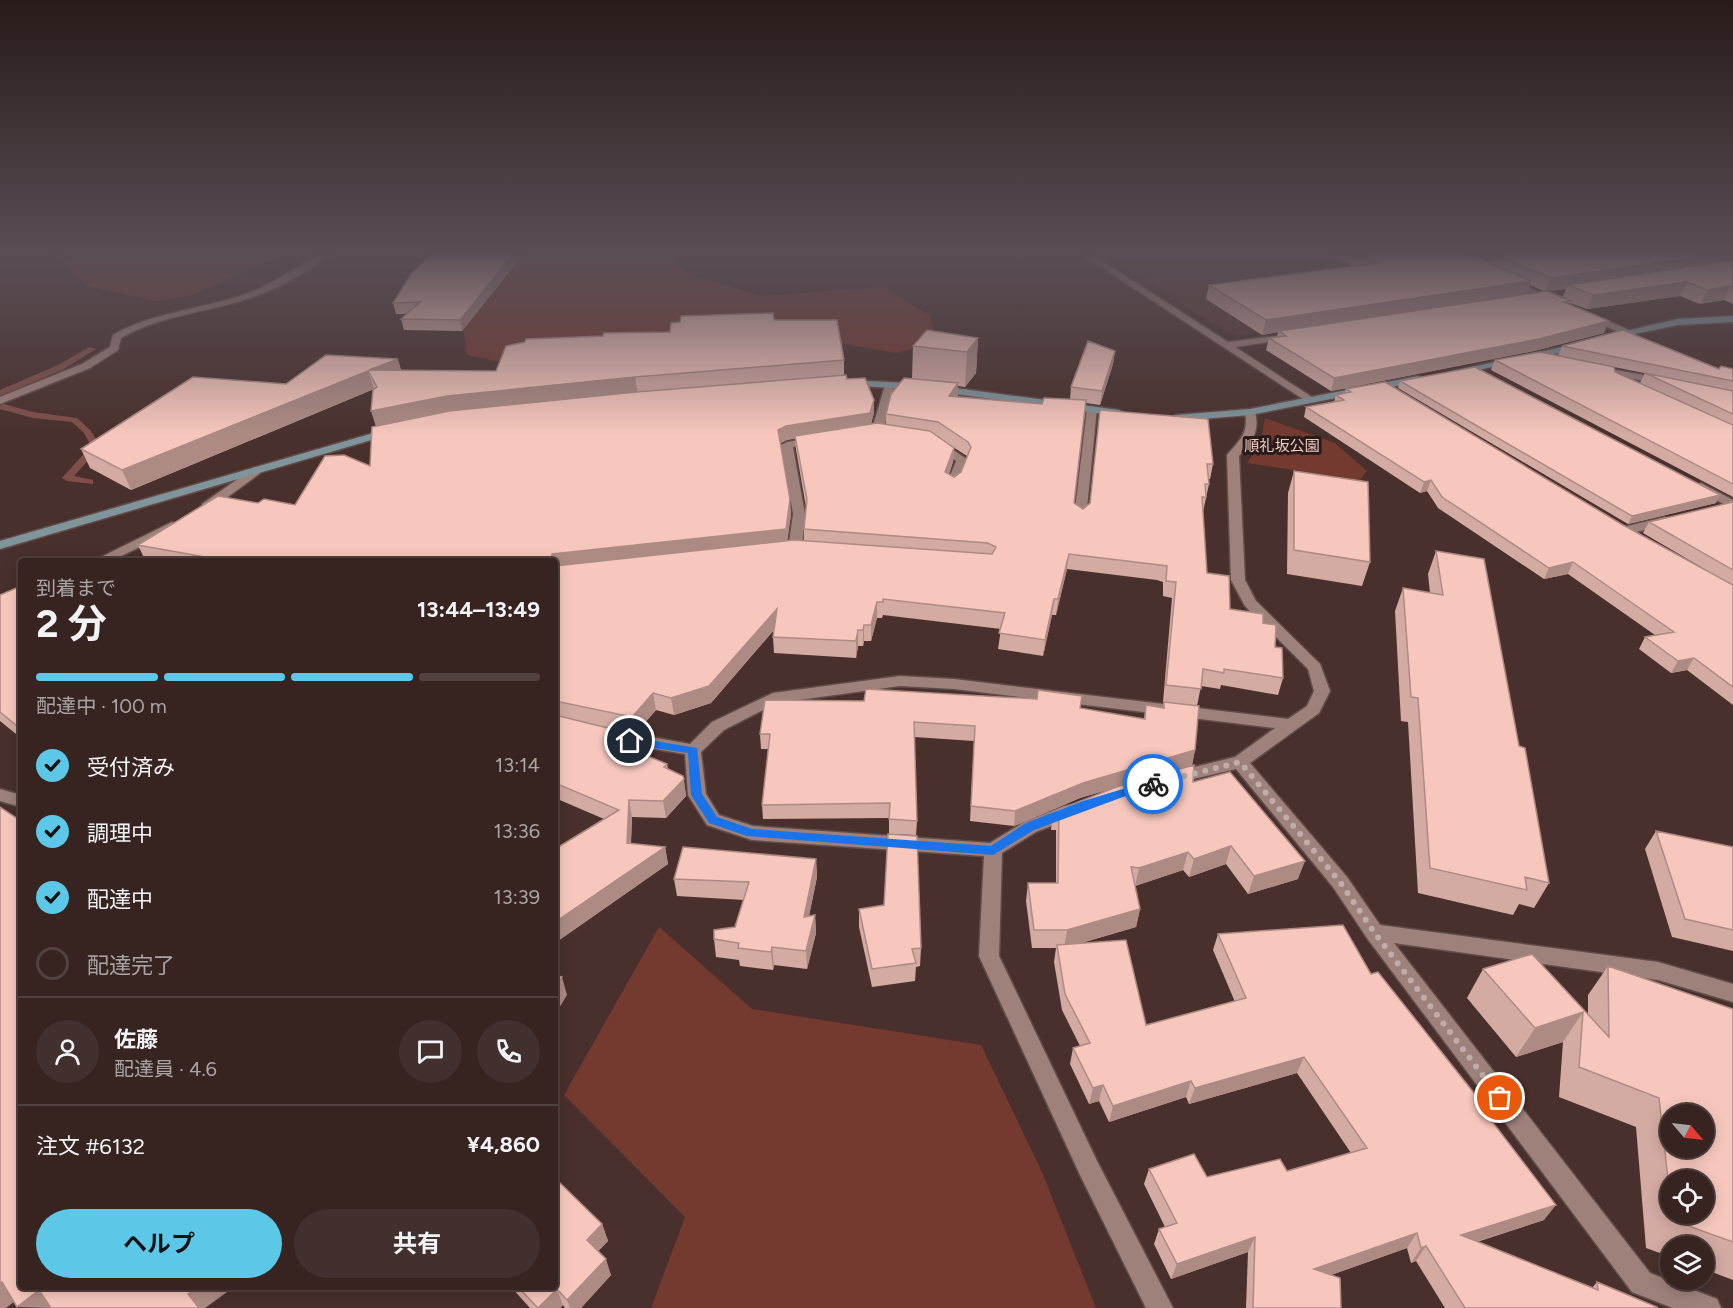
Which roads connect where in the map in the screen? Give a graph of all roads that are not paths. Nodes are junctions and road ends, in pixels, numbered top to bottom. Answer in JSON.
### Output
{"nodes":[{"id":1,"x":181,"y":313,"type":"edge"},
{"id":2,"x":1177,"y":313,"type":"edge"},
{"id":3,"x":1584,"y":314,"type":"edge"},
{"id":4,"x":1733,"y":319,"type":"edge"},
{"id":5,"x":1624,"y":331,"type":"junction"},
{"id":6,"x":1298,"y":334,"type":"edge"},
{"id":7,"x":1227,"y":345,"type":"junction"},
{"id":8,"x":1535,"y":356,"type":"junction"},
{"id":9,"x":1556,"y":362,"type":"edge"},
{"id":10,"x":1475,"y":368,"type":"junction"},
{"id":11,"x":1588,"y":368,"type":"edge"},
{"id":12,"x":1608,"y":372,"type":"junction"},
{"id":13,"x":1452,"y":373,"type":"edge"},
{"id":14,"x":1429,"y":377,"type":"edge"},
{"id":15,"x":1496,"y":379,"type":"edge"},
{"id":16,"x":1671,"y":383,"type":"edge"},
{"id":17,"x":834,"y":384,"type":"edge"},
{"id":18,"x":890,"y":384,"type":"junction"},
{"id":19,"x":1382,"y":386,"type":"junction"},
{"id":20,"x":1636,"y":387,"type":"edge"},
{"id":21,"x":1310,"y":399,"type":"junction"},
{"id":22,"x":1402,"y":399,"type":"edge"},
{"id":23,"x":0,"y":401,"type":"edge"},
{"id":24,"x":1092,"y":409,"type":"junction"},
{"id":25,"x":1250,"y":412,"type":"junction"},
{"id":26,"x":1127,"y":414,"type":"edge"},
{"id":27,"x":1162,"y":418,"type":"edge"},
{"id":28,"x":407,"y":428,"type":"edge"},
{"id":29,"x":856,"y":434,"type":"edge"},
{"id":30,"x":824,"y":438,"type":"edge"},
{"id":31,"x":922,"y":438,"type":"edge"},
{"id":32,"x":255,"y":471,"type":"junction"},
{"id":33,"x":1692,"y":483,"type":"edge"},
{"id":34,"x":952,"y":486,"type":"edge"},
{"id":35,"x":1733,"y":505,"type":"edge"},
{"id":36,"x":1711,"y":510,"type":"edge"},
{"id":37,"x":1080,"y":518,"type":"edge"},
{"id":38,"x":1678,"y":518,"type":"edge"},
{"id":39,"x":1644,"y":543,"type":"edge"},
{"id":40,"x":0,"y":545,"type":"edge"},
{"id":41,"x":795,"y":550,"type":"edge"},
{"id":42,"x":106,"y":558,"type":"edge"},
{"id":43,"x":1294,"y":725,"type":"junction"},
{"id":44,"x":587,"y":730,"type":"edge"},
{"id":45,"x":693,"y":750,"type":"junction"},
{"id":46,"x":1240,"y":762,"type":"junction"},
{"id":47,"x":1161,"y":782,"type":"edge"},
{"id":48,"x":0,"y":795,"type":"edge"},
{"id":49,"x":18,"y":800,"type":"edge"},
{"id":50,"x":1087,"y":804,"type":"edge"},
{"id":51,"x":993,"y":850,"type":"junction"},
{"id":52,"x":1374,"y":932,"type":"junction"},
{"id":53,"x":1733,"y":993,"type":"edge"},
{"id":54,"x":1160,"y":1308,"type":"edge"},
{"id":55,"x":1708,"y":1308,"type":"edge"}],
"edges":[{"from":1,"to":23,"type":"street"},
{"from":2,"to":7,"type":"street"},
{"from":3,"to":5,"type":"street"},
{"from":4,"to":5,"type":"street"},
{"from":5,"to":8,"type":"street"},
{"from":6,"to":7,"type":"street"},
{"from":7,"to":21,"type":"street"},
{"from":8,"to":9,"type":"street"},
{"from":8,"to":10,"type":"street"},
{"from":10,"to":13,"type":"street"},
{"from":10,"to":15,"type":"street"},
{"from":11,"to":12,"type":"street"},
{"from":12,"to":16,"type":"street"},
{"from":12,"to":20,"type":"street"},
{"from":14,"to":19,"type":"street"},
{"from":17,"to":18,"type":"street"},
{"from":18,"to":24,"type":"street"},
{"from":18,"to":29,"type":"street"},
{"from":19,"to":21,"type":"street"},
{"from":19,"to":22,"type":"street"},
{"from":21,"to":25,"type":"street"},
{"from":24,"to":26,"type":"street"},
{"from":24,"to":37,"type":"street"},
{"from":25,"to":27,"type":"street"},
{"from":25,"to":43,"type":"street"},
{"from":28,"to":32,"type":"street"},
{"from":30,"to":41,"type":"street"},
{"from":31,"to":34,"type":"street"},
{"from":32,"to":40,"type":"street"},
{"from":32,"to":42,"type":"street"},
{"from":33,"to":35,"type":"street"},
{"from":35,"to":36,"type":"street"},
{"from":38,"to":39,"type":"street"},
{"from":43,"to":45,"type":"street"},
{"from":43,"to":46,"type":"street"},
{"from":44,"to":45,"type":"street"},
{"from":45,"to":51,"type":"street"},
{"from":46,"to":47,"type":"street"},
{"from":46,"to":52,"type":"street"},
{"from":48,"to":49,"type":"street"},
{"from":50,"to":51,"type":"street"},
{"from":51,"to":54,"type":"street"},
{"from":52,"to":53,"type":"street"},
{"from":52,"to":55,"type":"street"}]}
